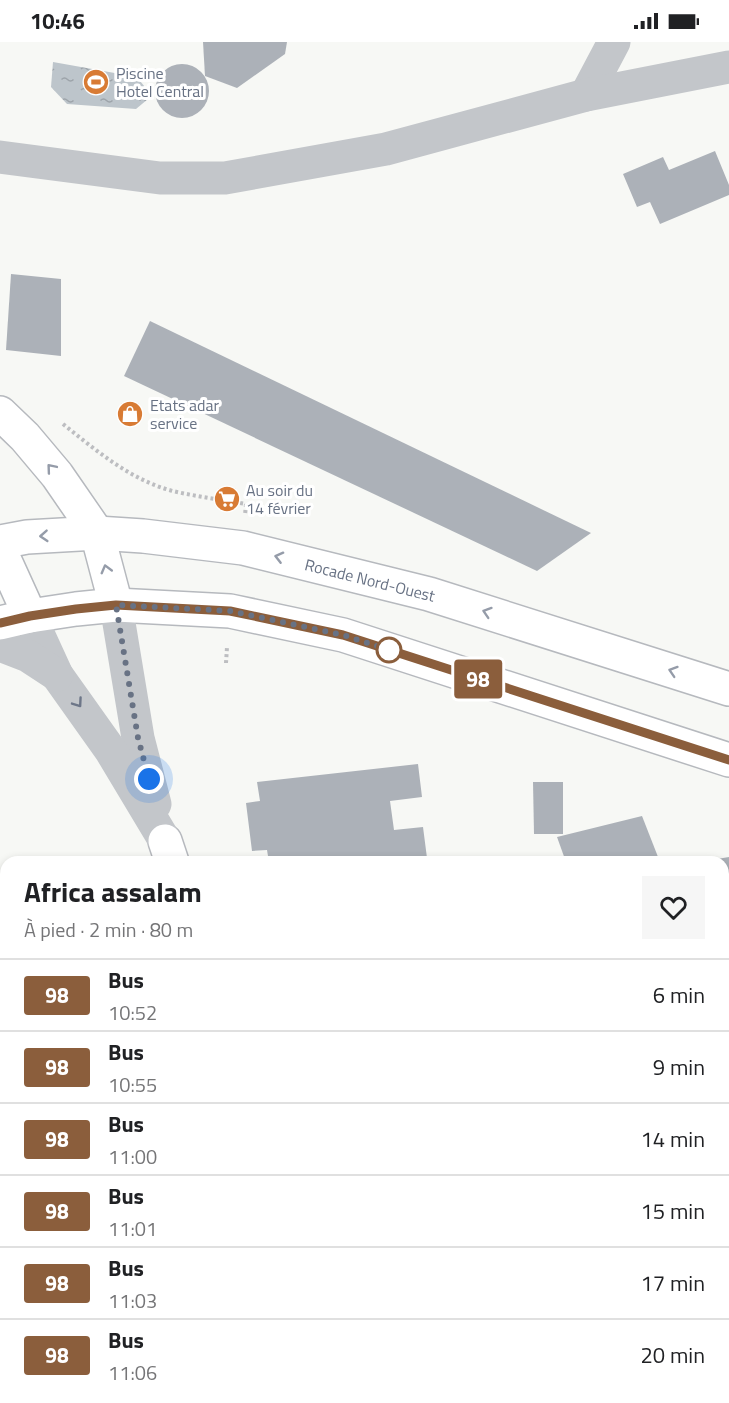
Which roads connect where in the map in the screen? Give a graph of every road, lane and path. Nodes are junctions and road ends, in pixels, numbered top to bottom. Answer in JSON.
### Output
{"nodes":[{"id":1,"x":614,"y":42,"type":"edge"},
{"id":2,"x":729,"y":67,"type":"edge"},
{"id":3,"x":586,"y":95,"type":"junction"},
{"id":4,"x":0,"y":157,"type":"edge"},
{"id":5,"x":0,"y":413,"type":"edge"},
{"id":6,"x":97,"y":533,"type":"junction"},
{"id":7,"x":0,"y":542,"type":"edge"},
{"id":8,"x":0,"y":550,"type":"edge"},
{"id":9,"x":116,"y":605,"type":"junction"},
{"id":10,"x":15,"y":619,"type":"edge"},
{"id":11,"x":0,"y":645,"type":"edge"},
{"id":12,"x":57,"y":675,"type":"junction"},
{"id":13,"x":729,"y":689,"type":"edge"},
{"id":14,"x":729,"y":760,"type":"edge"},
{"id":15,"x":169,"y":852,"type":"edge"}],
"edges":[{"from":1,"to":3,"type":"street"},
{"from":2,"to":3,"type":"street"},
{"from":3,"to":4,"type":"street"},
{"from":6,"to":5,"type":"main road","one_way":true},
{"from":6,"to":7,"type":"main road","name":"Rocade Nord-Ouest","one_way":true},
{"from":9,"to":6,"type":"main road","one_way":true},
{"from":13,"to":6,"type":"main road","name":"Rocade Nord-Ouest","one_way":true},
{"from":8,"to":10,"type":"main road"},
{"from":9,"to":10,"type":"main road"},
{"from":9,"to":14,"type":"main road"},
{"from":9,"to":15,"type":"street"},
{"from":10,"to":12,"type":"street"},
{"from":11,"to":12,"type":"street"},
{"from":12,"to":15,"type":"street","one_way":true}]}
